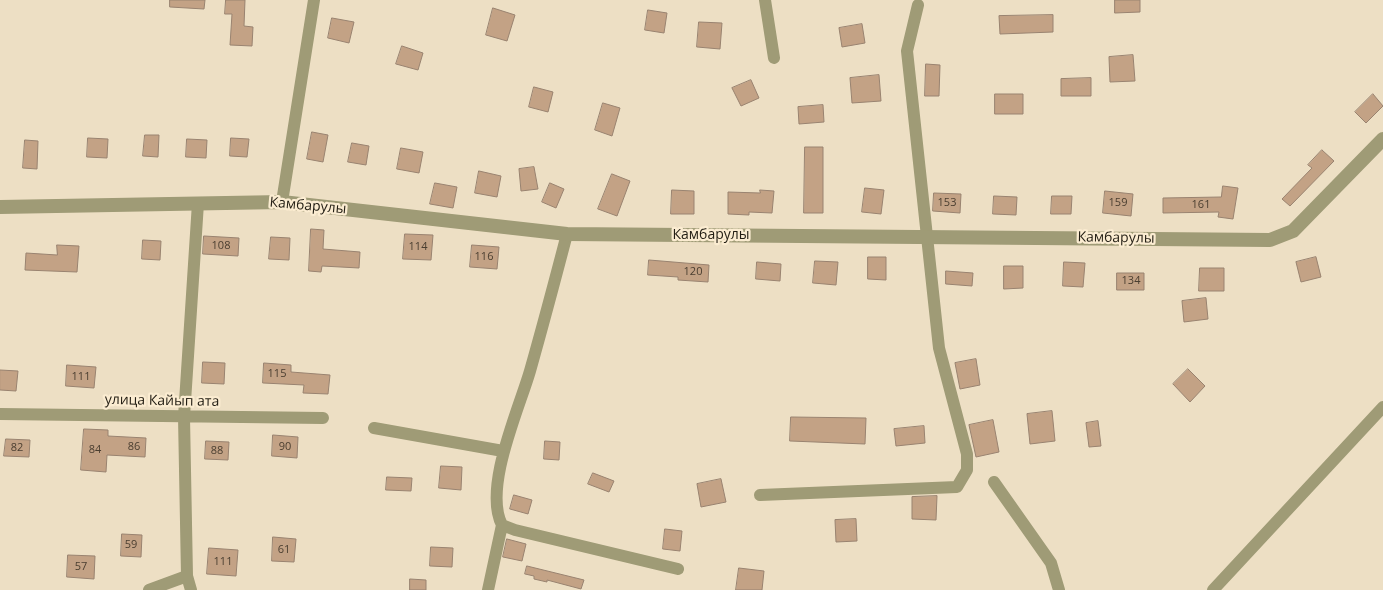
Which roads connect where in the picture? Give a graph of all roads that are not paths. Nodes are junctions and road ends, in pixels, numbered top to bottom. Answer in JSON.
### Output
{"nodes":[{"id":1,"x":314,"y":0,"type":"edge"},
{"id":2,"x":765,"y":0,"type":"edge"},
{"id":3,"x":918,"y":5,"type":"dead end"},
{"id":4,"x":774,"y":58,"type":"dead end"},
{"id":5,"x":1383,"y":139,"type":"edge"},
{"id":6,"x":282,"y":202,"type":"junction"},
{"id":7,"x":198,"y":203,"type":"junction"},
{"id":8,"x":0,"y":207,"type":"edge"},
{"id":9,"x":567,"y":234,"type":"junction"},
{"id":10,"x":926,"y":236,"type":"junction"},
{"id":11,"x":1383,"y":407,"type":"edge"},
{"id":12,"x":0,"y":414,"type":"edge"},
{"id":13,"x":184,"y":416,"type":"junction"},
{"id":14,"x":323,"y":418,"type":"dead end"},
{"id":15,"x":374,"y":428,"type":"dead end"},
{"id":16,"x":503,"y":451,"type":"junction"},
{"id":17,"x":994,"y":482,"type":"dead end"},
{"id":18,"x":760,"y":494,"type":"dead end"},
{"id":19,"x":502,"y":525,"type":"junction"},
{"id":20,"x":678,"y":570,"type":"dead end"},
{"id":21,"x":187,"y":576,"type":"junction"},
{"id":22,"x":150,"y":590,"type":"edge"},
{"id":23,"x":191,"y":590,"type":"edge"},
{"id":24,"x":488,"y":590,"type":"edge"},
{"id":25,"x":1059,"y":590,"type":"edge"},
{"id":26,"x":1213,"y":590,"type":"edge"}],
"edges":[{"from":1,"to":6,"type":"street"},
{"from":2,"to":4,"type":"street"},
{"from":3,"to":10,"type":"street"},
{"from":5,"to":10,"type":"street","name":"Камбарулы"},
{"from":6,"to":7,"type":"street","name":"Камбарулы"},
{"from":6,"to":9,"type":"street","name":"Камбарулы"},
{"from":7,"to":8,"type":"street","name":"Камбарулы"},
{"from":7,"to":13,"type":"street"},
{"from":9,"to":10,"type":"street","name":"Камбарулы"},
{"from":9,"to":16,"type":"street"},
{"from":10,"to":18,"type":"street"},
{"from":11,"to":26,"type":"street"},
{"from":12,"to":13,"type":"street","name":"улица Кайып ата"},
{"from":13,"to":14,"type":"street","name":"улица Кайып ата"},
{"from":13,"to":21,"type":"street"},
{"from":15,"to":16,"type":"street"},
{"from":16,"to":19,"type":"street"},
{"from":17,"to":25,"type":"street"},
{"from":19,"to":20,"type":"street"},
{"from":19,"to":24,"type":"street"},
{"from":21,"to":22,"type":"street"},
{"from":21,"to":23,"type":"street"}]}
